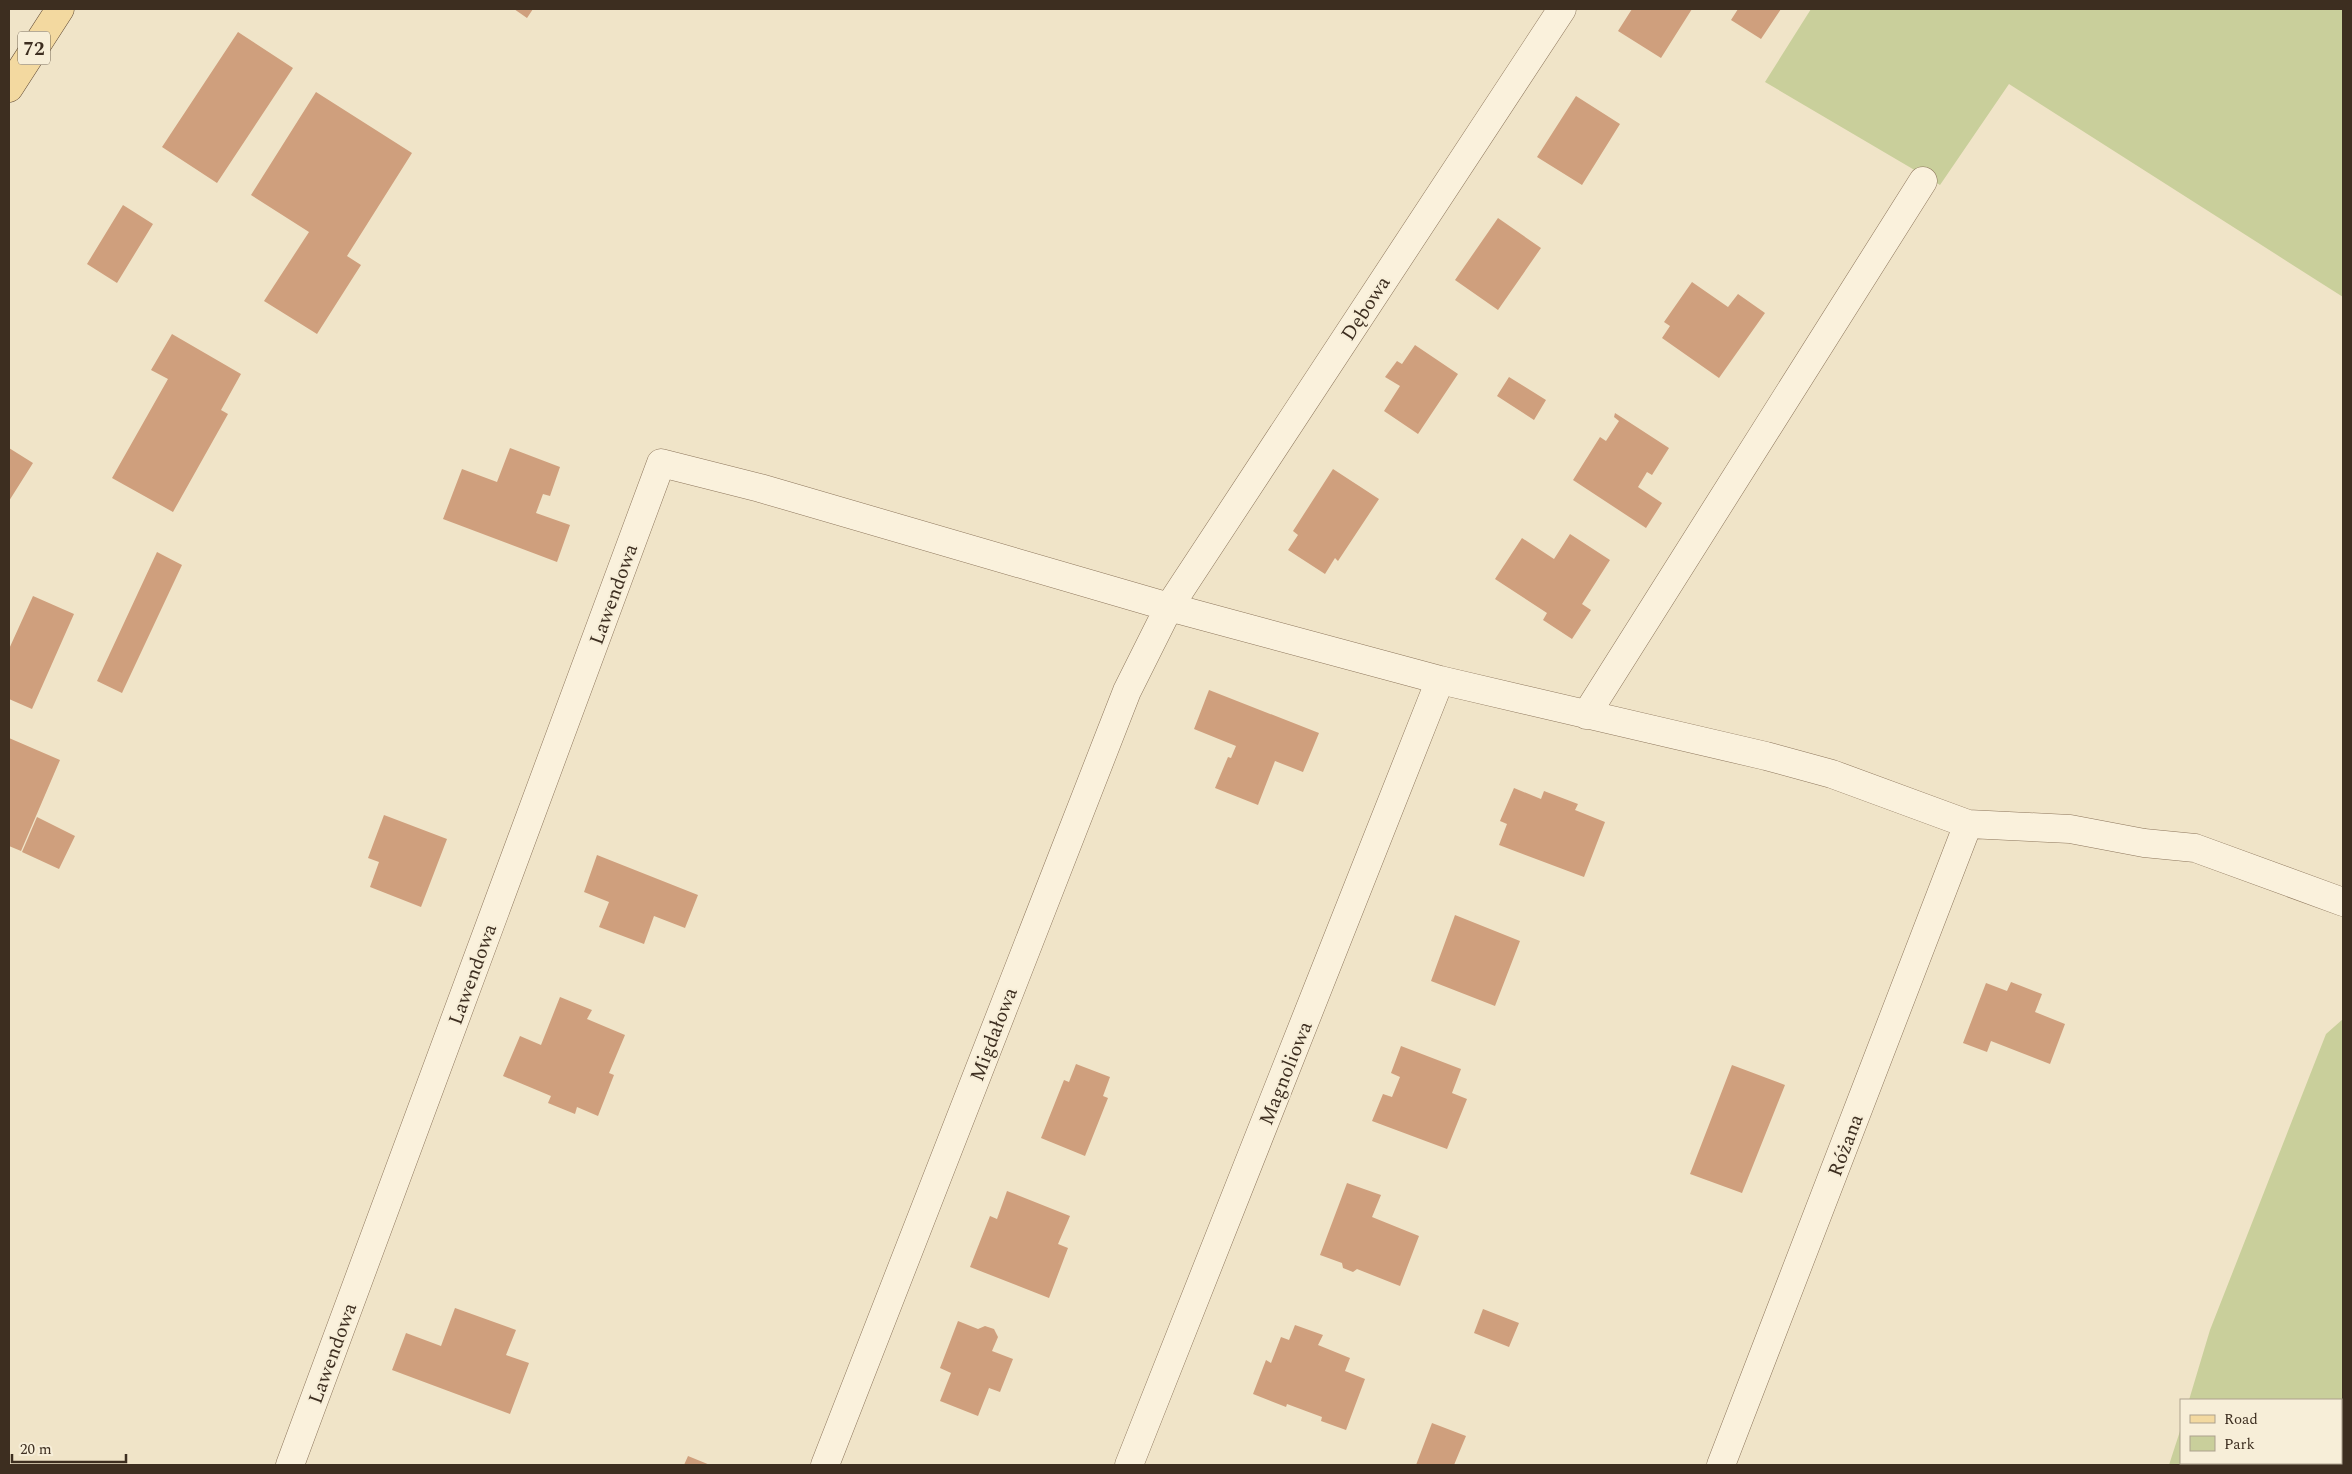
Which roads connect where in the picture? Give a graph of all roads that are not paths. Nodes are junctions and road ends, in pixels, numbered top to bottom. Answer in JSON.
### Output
{"nodes":[{"id":1,"x":60,"y":9,"type":"edge"},
{"id":2,"x":1562,"y":9,"type":"edge"},
{"id":3,"x":9,"y":88,"type":"edge"},
{"id":4,"x":1923,"y":181,"type":"dead end"},
{"id":5,"x":1169,"y":607,"type":"junction"},
{"id":6,"x":1440,"y":680,"type":"junction"},
{"id":7,"x":1586,"y":715,"type":"junction"},
{"id":8,"x":1968,"y":824,"type":"junction"},
{"id":9,"x":2343,"y":902,"type":"edge"},
{"id":10,"x":290,"y":1465,"type":"edge"},
{"id":11,"x":825,"y":1465,"type":"edge"},
{"id":12,"x":1129,"y":1465,"type":"edge"},
{"id":13,"x":1721,"y":1465,"type":"edge"}],
"edges":[{"from":1,"to":3,"type":"main road","number":"72"},
{"from":2,"to":5,"type":"street","name":"Dębowa"},
{"from":4,"to":7,"type":"street"},
{"from":5,"to":6,"type":"street"},
{"from":5,"to":10,"type":"street","name":"Lawendowa"},
{"from":5,"to":11,"type":"street","name":"Migdałowa"},
{"from":6,"to":7,"type":"street"},
{"from":6,"to":12,"type":"street","name":"Magnoliowa"},
{"from":7,"to":8,"type":"street"},
{"from":8,"to":9,"type":"street"},
{"from":8,"to":13,"type":"street","name":"Różana"}]}
